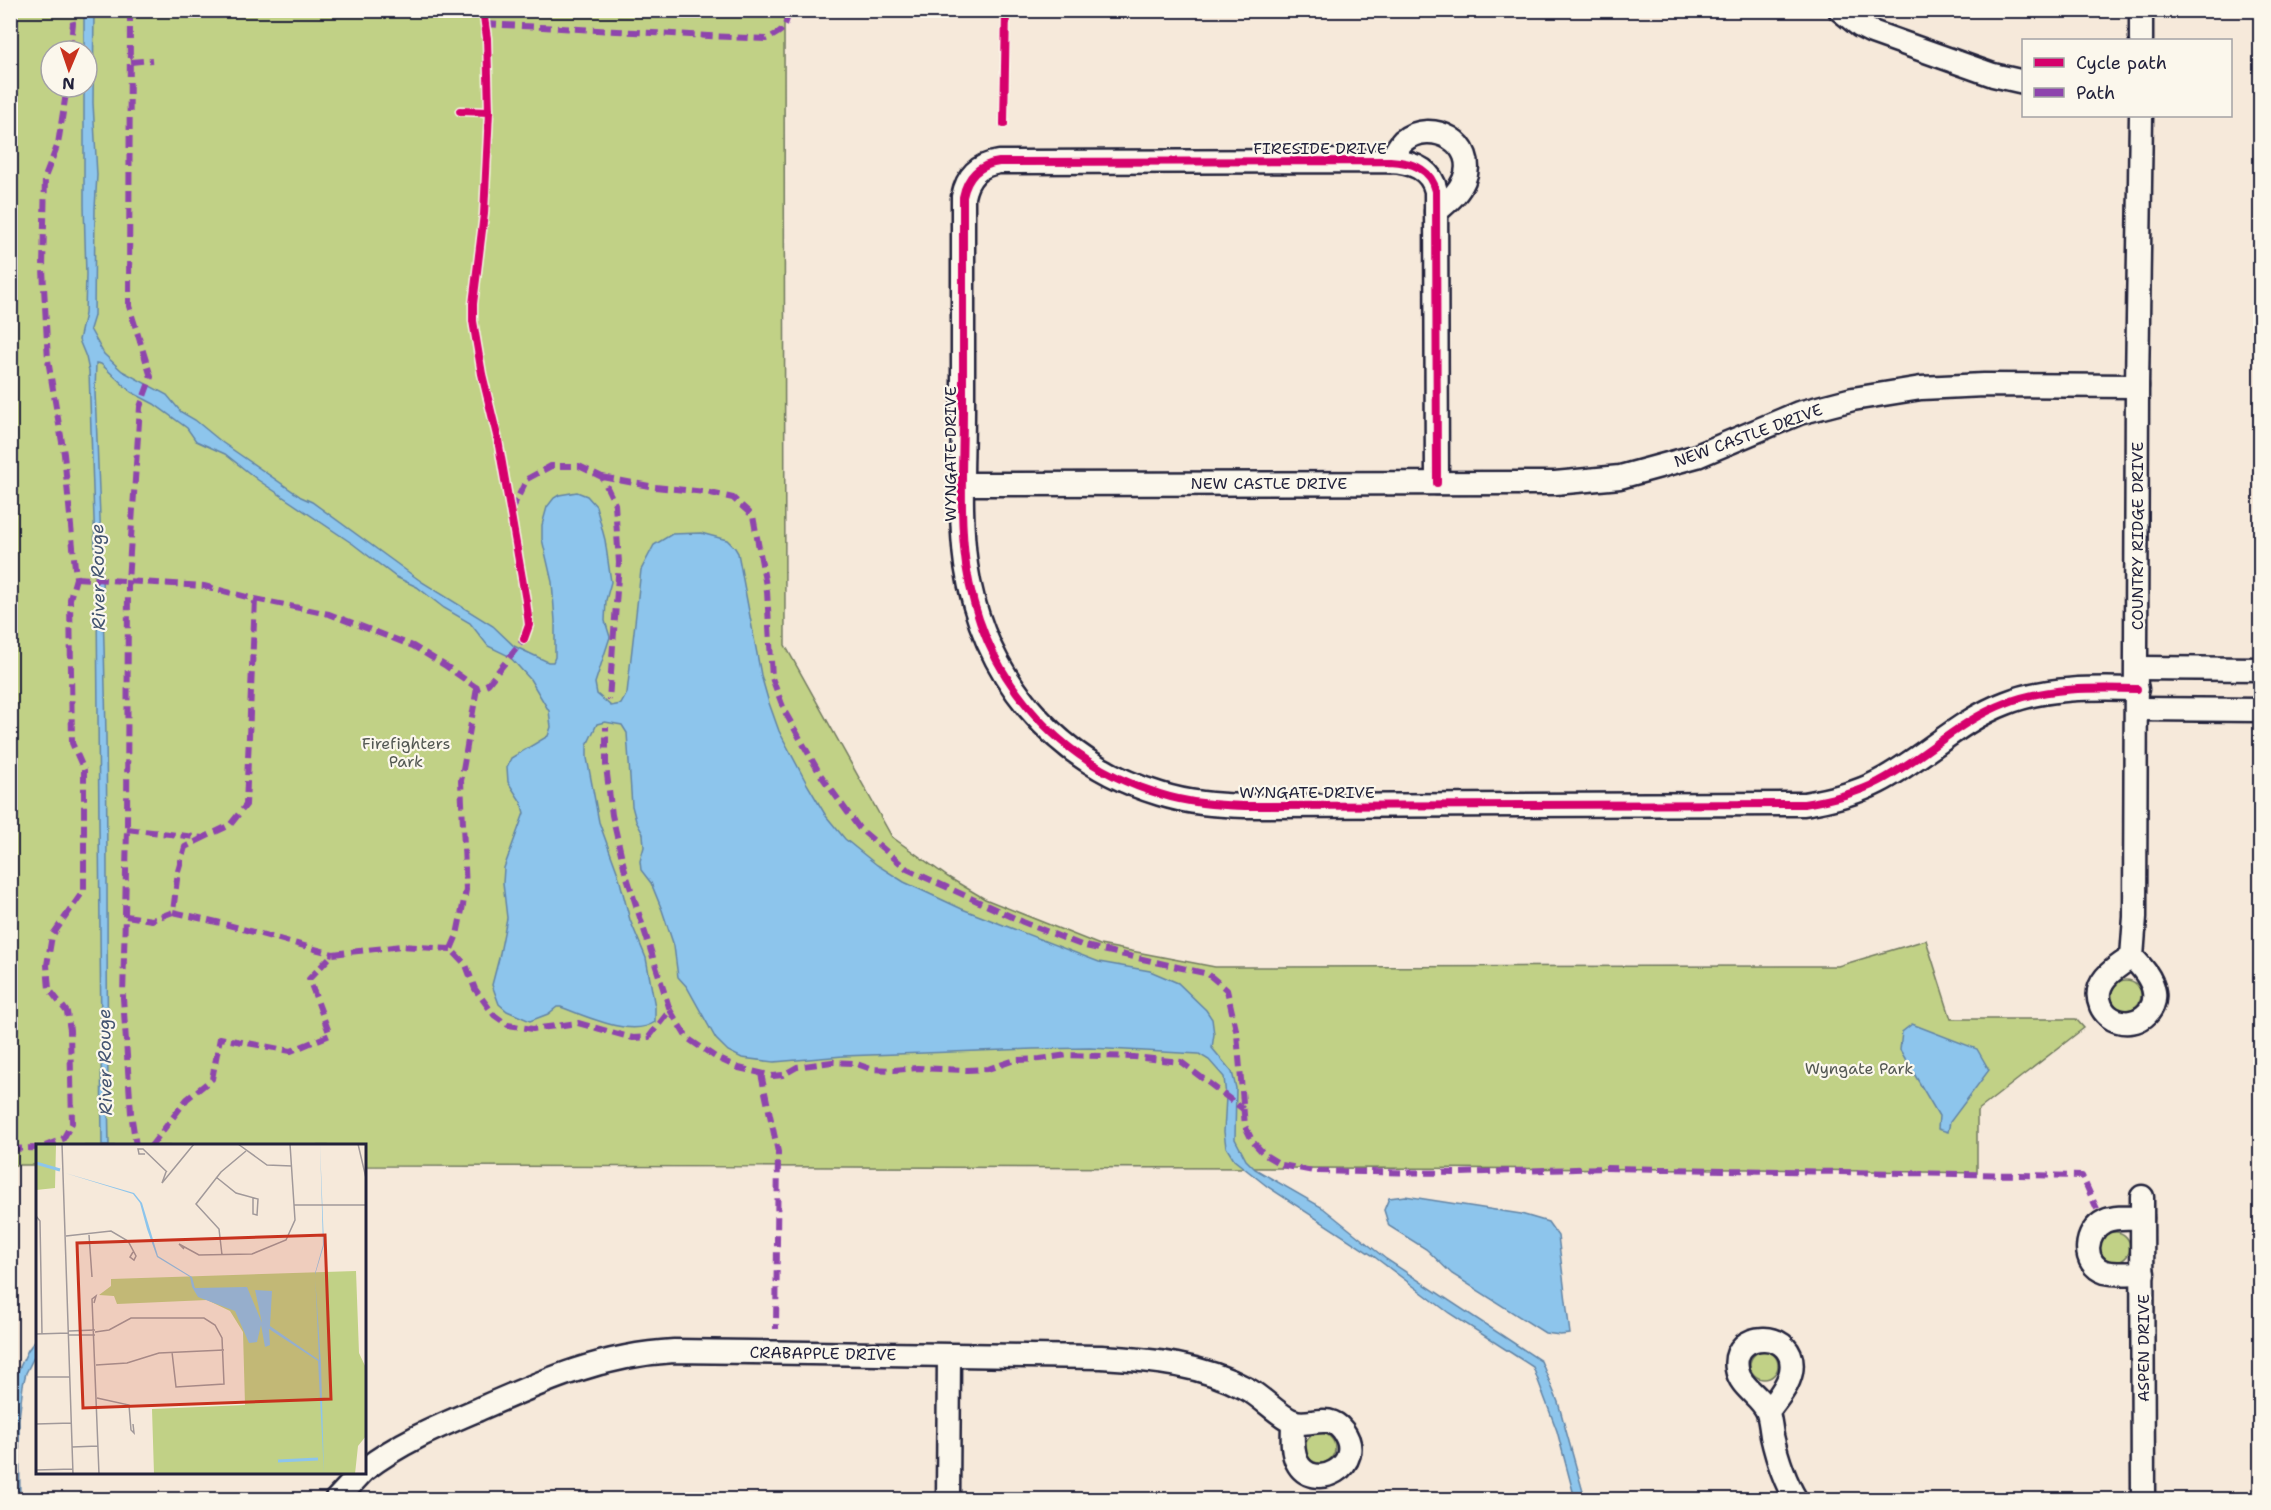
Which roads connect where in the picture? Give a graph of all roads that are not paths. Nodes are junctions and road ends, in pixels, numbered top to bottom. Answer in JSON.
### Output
{"nodes":[{"id":1,"x":1840,"y":10,"type":"edge"},
{"id":2,"x":2142,"y":10,"type":"edge"},
{"id":3,"x":2141,"y":39,"type":"edge"},
{"id":4,"x":2022,"y":82,"type":"edge"},
{"id":5,"x":2140,"y":117,"type":"edge"},
{"id":6,"x":1390,"y":161,"type":"junction"},
{"id":7,"x":972,"y":174,"type":"joint"},
{"id":8,"x":1436,"y":212,"type":"junction"},
{"id":9,"x":2137,"y":386,"type":"junction"},
{"id":10,"x":1437,"y":483,"type":"junction"},
{"id":11,"x":963,"y":484,"type":"junction"},
{"id":12,"x":2260,"y":669,"type":"edge"},
{"id":13,"x":2137,"y":689,"type":"junction"},
{"id":14,"x":2260,"y":710,"type":"edge"},
{"id":15,"x":2132,"y":957,"type":"dead end"},
{"id":16,"x":2143,"y":1273,"type":"junction"},
{"id":17,"x":949,"y":1356,"type":"junction"},
{"id":18,"x":1767,"y":1412,"type":"dead end"},
{"id":19,"x":1293,"y":1421,"type":"dead end"},
{"id":20,"x":366,"y":1470,"type":"edge"},
{"id":21,"x":361,"y":1474,"type":"edge"},
{"id":22,"x":336,"y":1500,"type":"edge"},
{"id":23,"x":948,"y":1500,"type":"edge"},
{"id":24,"x":1796,"y":1500,"type":"edge"},
{"id":25,"x":2143,"y":1500,"type":"edge"}],
"edges":[{"from":1,"to":4,"type":"street"},
{"from":2,"to":3,"type":"street"},
{"from":5,"to":9,"type":"street","name":"COUNTRY RIDGE DRIVE"},
{"from":6,"to":7,"type":"street","name":"FIRESIDE DRIVE"},
{"from":6,"to":8,"type":"street","name":"FIRESIDE DRIVE"},
{"from":6,"to":8,"type":"street","name":"FIRESIDE DRIVE"},
{"from":7,"to":11,"type":"street","name":"WYNGATE DRIVE"},
{"from":8,"to":10,"type":"street","name":"FIRESIDE DRIVE"},
{"from":9,"to":10,"type":"street","name":"NEW CASTLE DRIVE"},
{"from":9,"to":13,"type":"street","name":"COUNTRY RIDGE DRIVE"},
{"from":10,"to":11,"type":"street","name":"NEW CASTLE DRIVE"},
{"from":11,"to":13,"type":"street","name":"WYNGATE DRIVE"},
{"from":12,"to":13,"type":"street","name":"WYNGATE DRIVE"},
{"from":13,"to":14,"type":"street","name":"WYNGATE DRIVE"},
{"from":13,"to":15,"type":"street","name":"COUNTRY RIDGE DRIVE"},
{"from":16,"to":16,"type":"street","name":"ASPEN DRIVE"},
{"from":16,"to":25,"type":"street","name":"ASPEN DRIVE"},
{"from":17,"to":19,"type":"street","name":"CRABAPPLE DRIVE"},
{"from":17,"to":20,"type":"street","name":"CRABAPPLE DRIVE"},
{"from":17,"to":23,"type":"street"},
{"from":18,"to":24,"type":"street"},
{"from":21,"to":22,"type":"street","name":"CRABAPPLE DRIVE"}]}
